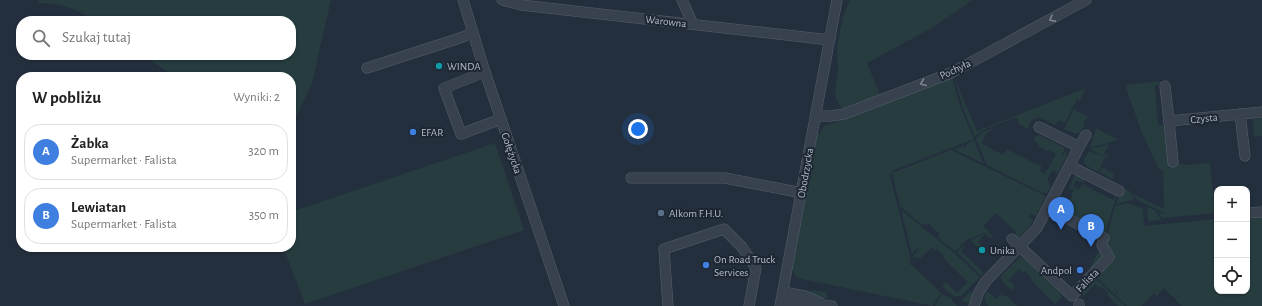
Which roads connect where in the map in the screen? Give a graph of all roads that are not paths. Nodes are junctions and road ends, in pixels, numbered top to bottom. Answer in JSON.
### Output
{"nodes":[{"id":1,"x":463,"y":0,"type":"edge"},
{"id":2,"x":502,"y":0,"type":"edge"},
{"id":3,"x":682,"y":0,"type":"edge"},
{"id":4,"x":837,"y":0,"type":"edge"},
{"id":5,"x":1086,"y":0,"type":"edge"},
{"id":6,"x":693,"y":24,"type":"junction"},
{"id":7,"x":472,"y":33,"type":"junction"},
{"id":8,"x":830,"y":40,"type":"junction"},
{"id":9,"x":367,"y":68,"type":"dead end"},
{"id":10,"x":485,"y":72,"type":"junction"},
{"id":11,"x":1165,"y":86,"type":"dead end"},
{"id":12,"x":1262,"y":112,"type":"edge"},
{"id":13,"x":1240,"y":114,"type":"junction"},
{"id":14,"x":816,"y":116,"type":"junction"},
{"id":15,"x":501,"y":119,"type":"junction"},
{"id":16,"x":1168,"y":121,"type":"junction"},
{"id":17,"x":1039,"y":127,"type":"dead end"},
{"id":18,"x":1086,"y":135,"type":"dead end"},
{"id":19,"x":1079,"y":147,"type":"junction"},
{"id":20,"x":1245,"y":156,"type":"dead end"},
{"id":21,"x":1173,"y":162,"type":"dead end"},
{"id":22,"x":1070,"y":166,"type":"junction"},
{"id":23,"x":631,"y":178,"type":"dead end"},
{"id":24,"x":1119,"y":191,"type":"dead end"},
{"id":25,"x":802,"y":193,"type":"junction"},
{"id":26,"x":1048,"y":208,"type":"junction"},
{"id":27,"x":1262,"y":212,"type":"edge"},
{"id":28,"x":1250,"y":213,"type":"edge"},
{"id":29,"x":1016,"y":243,"type":"junction"},
{"id":30,"x":782,"y":300,"type":"edge"},
{"id":31,"x":564,"y":306,"type":"edge"},
{"id":32,"x":668,"y":306,"type":"edge"},
{"id":33,"x":749,"y":306,"type":"edge"},
{"id":34,"x":830,"y":306,"type":"edge"},
{"id":35,"x":974,"y":306,"type":"edge"}],
"edges":[{"from":1,"to":7,"type":"street","name":"Gołężycka"},
{"from":2,"to":6,"type":"street","name":"Warowna"},
{"from":3,"to":6,"type":"street"},
{"from":4,"to":8,"type":"street","name":"Obodrzycka"},
{"from":5,"to":14,"type":"street","name":"Pochyła","one_way":true},
{"from":6,"to":8,"type":"street","name":"Warowna"},
{"from":7,"to":9,"type":"street"},
{"from":7,"to":10,"type":"street","name":"Gołężycka"},
{"from":8,"to":14,"type":"street","name":"Obodrzycka"},
{"from":10,"to":15,"type":"street","name":"Gołężycka"},
{"from":10,"to":15,"type":"street"},
{"from":11,"to":16,"type":"street"},
{"from":12,"to":13,"type":"street","name":"Czysta"},
{"from":13,"to":16,"type":"street","name":"Czysta"},
{"from":13,"to":20,"type":"street"},
{"from":14,"to":25,"type":"street","name":"Obodrzycka"},
{"from":15,"to":31,"type":"street","name":"Gołężycka"},
{"from":16,"to":21,"type":"street"},
{"from":17,"to":19,"type":"street"},
{"from":18,"to":19,"type":"street"},
{"from":19,"to":22,"type":"street"},
{"from":22,"to":24,"type":"street"},
{"from":22,"to":26,"type":"street"},
{"from":23,"to":25,"type":"street"},
{"from":25,"to":30,"type":"street","name":"Obodrzycka"},
{"from":26,"to":29,"type":"street"},
{"from":26,"to":29,"type":"street","name":"Falista"},
{"from":27,"to":28,"type":"street"},
{"from":29,"to":35,"type":"street"},
{"from":30,"to":34,"type":"street"},
{"from":32,"to":33,"type":"street"}]}
